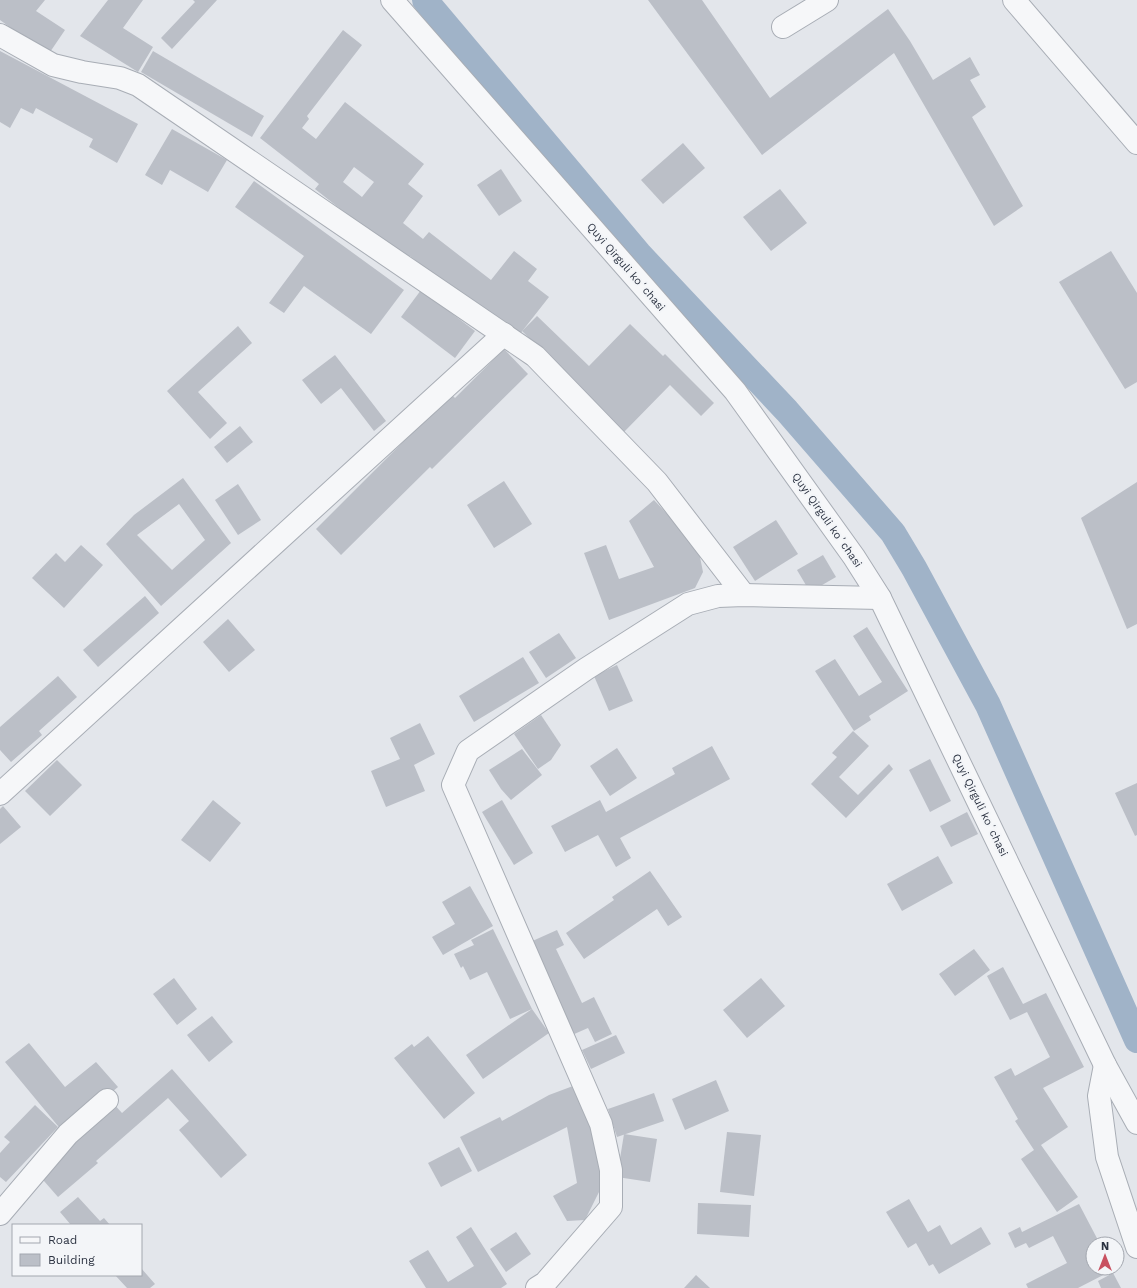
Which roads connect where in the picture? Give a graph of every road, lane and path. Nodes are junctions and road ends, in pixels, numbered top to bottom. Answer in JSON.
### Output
{"nodes":[{"id":1,"x":392,"y":0,"type":"edge"},
{"id":2,"x":827,"y":0,"type":"edge"},
{"id":3,"x":1014,"y":0,"type":"edge"},
{"id":4,"x":783,"y":27,"type":"dead end"},
{"id":5,"x":0,"y":36,"type":"edge"},
{"id":6,"x":1137,"y":143,"type":"edge"},
{"id":7,"x":504,"y":334,"type":"junction"},
{"id":8,"x":744,"y":595,"type":"junction"},
{"id":9,"x":880,"y":598,"type":"junction"},
{"id":10,"x":0,"y":794,"type":"edge"},
{"id":11,"x":1105,"y":1065,"type":"junction"},
{"id":12,"x":107,"y":1100,"type":"dead end"},
{"id":13,"x":1137,"y":1123,"type":"edge"},
{"id":14,"x":0,"y":1214,"type":"edge"},
{"id":15,"x":1137,"y":1247,"type":"edge"},
{"id":16,"x":537,"y":1288,"type":"edge"}],
"edges":[{"from":1,"to":9,"type":"street","name":"Quyi Qirguli koʻchasi"},
{"from":2,"to":4,"type":"street"},
{"from":3,"to":6,"type":"street"},
{"from":5,"to":7,"type":"street"},
{"from":7,"to":8,"type":"street"},
{"from":7,"to":10,"type":"street"},
{"from":8,"to":9,"type":"street"},
{"from":8,"to":16,"type":"street"},
{"from":9,"to":11,"type":"street","name":"Quyi Qirguli koʻchasi"},
{"from":11,"to":13,"type":"street","name":"Quyi Qirguli koʻchasi"},
{"from":11,"to":15,"type":"street"},
{"from":12,"to":14,"type":"street"}]}
